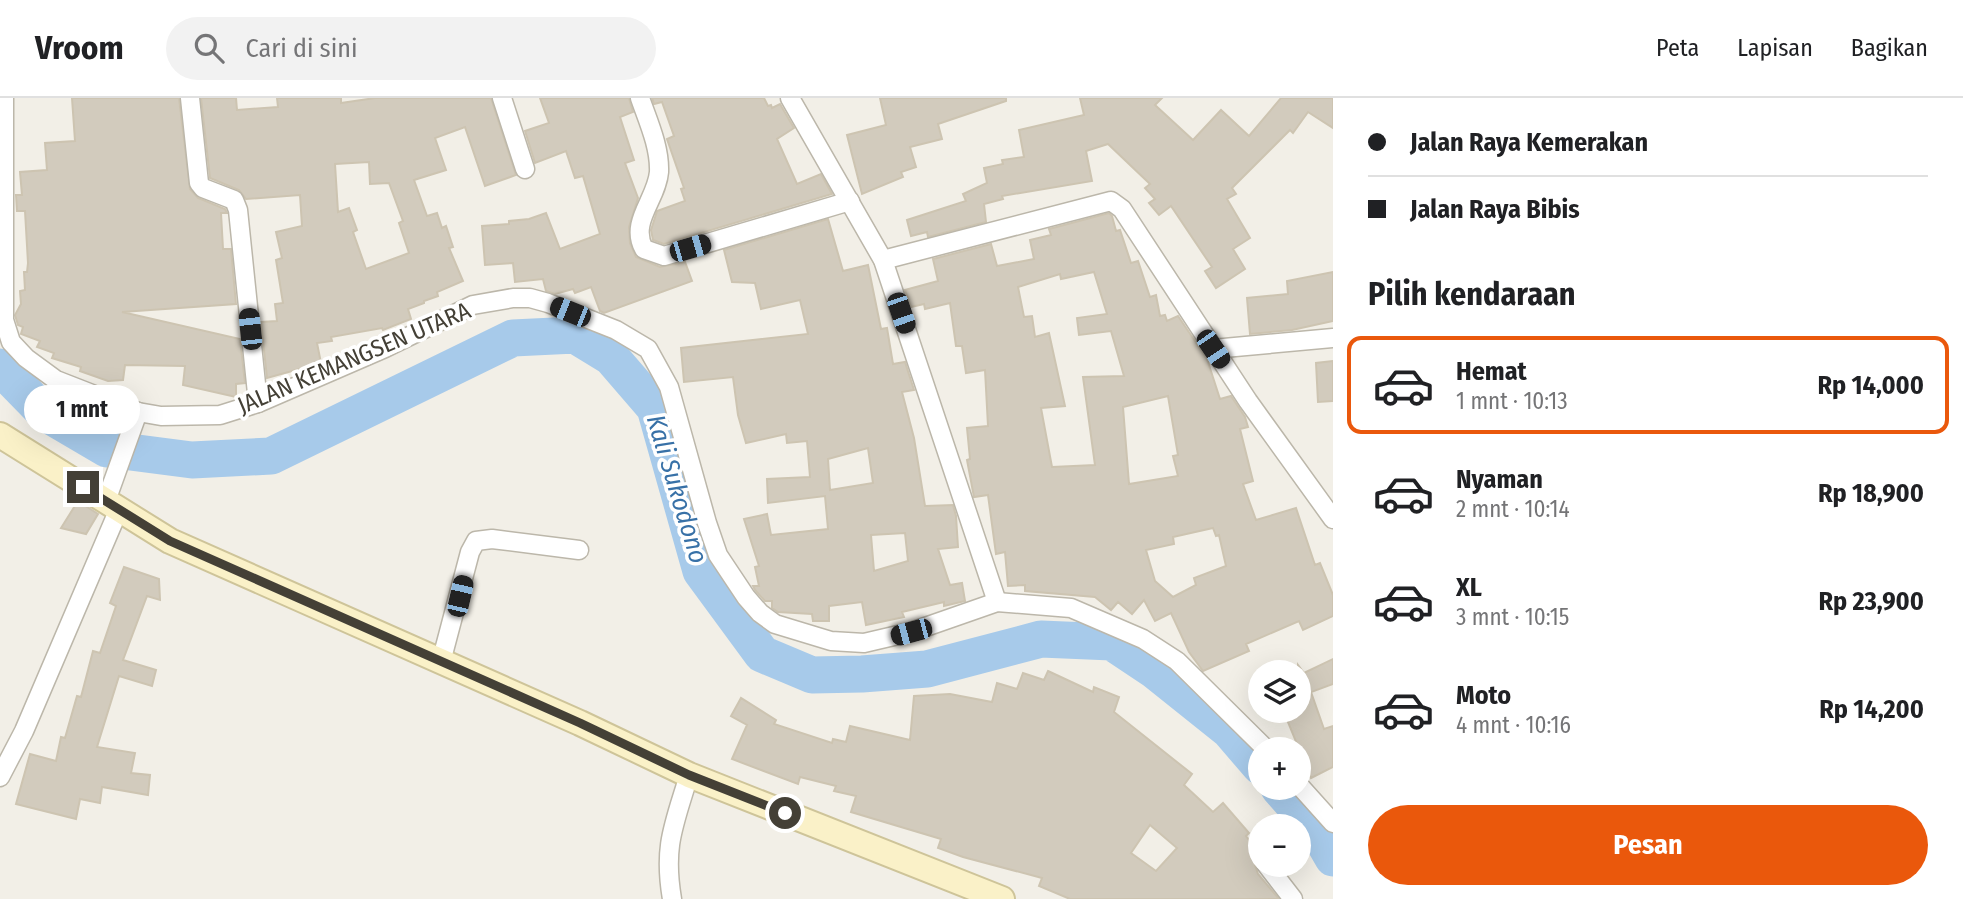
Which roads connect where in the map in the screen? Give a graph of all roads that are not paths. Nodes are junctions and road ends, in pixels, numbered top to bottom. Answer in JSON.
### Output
{"nodes":[{"id":1,"x":4,"y":98,"type":"edge"},
{"id":2,"x":190,"y":98,"type":"edge"},
{"id":3,"x":502,"y":98,"type":"edge"},
{"id":4,"x":640,"y":98,"type":"edge"},
{"id":5,"x":790,"y":98,"type":"edge"},
{"id":6,"x":525,"y":169,"type":"dead end"},
{"id":7,"x":850,"y":201,"type":"junction"},
{"id":8,"x":883,"y":260,"type":"junction"},
{"id":9,"x":1333,"y":338,"type":"edge"},
{"id":10,"x":1213,"y":349,"type":"junction"},
{"id":11,"x":258,"y":403,"type":"junction"},
{"id":12,"x":136,"y":417,"type":"junction"},
{"id":13,"x":0,"y":435,"type":"edge"},
{"id":14,"x":112,"y":505,"type":"junction"},
{"id":15,"x":1333,"y":519,"type":"edge"},
{"id":16,"x":579,"y":550,"type":"dead end"},
{"id":17,"x":997,"y":602,"type":"junction"},
{"id":18,"x":441,"y":662,"type":"junction"},
{"id":19,"x":1254,"y":737,"type":"edge"},
{"id":20,"x":689,"y":775,"type":"junction"},
{"id":21,"x":0,"y":777,"type":"edge"},
{"id":22,"x":1311,"y":798,"type":"edge"},
{"id":23,"x":1333,"y":823,"type":"edge"},
{"id":24,"x":1276,"y":877,"type":"edge"},
{"id":25,"x":672,"y":899,"type":"edge"},
{"id":26,"x":1002,"y":899,"type":"edge"},
{"id":27,"x":1293,"y":899,"type":"edge"}],
"edges":[{"from":1,"to":12,"type":"street","name":"JALAN KEMANGSEN UTARA"},
{"from":2,"to":11,"type":"street"},
{"from":3,"to":6,"type":"street"},
{"from":4,"to":7,"type":"street"},
{"from":5,"to":7,"type":"street"},
{"from":7,"to":8,"type":"street"},
{"from":8,"to":10,"type":"street"},
{"from":8,"to":17,"type":"street"},
{"from":9,"to":10,"type":"street"},
{"from":10,"to":15,"type":"street"},
{"from":11,"to":12,"type":"street","name":"JALAN KEMANGSEN UTARA"},
{"from":11,"to":17,"type":"street","name":"JALAN KEMANGSEN UTARA"},
{"from":12,"to":14,"type":"street"},
{"from":13,"to":14,"type":"main road"},
{"from":14,"to":18,"type":"main road"},
{"from":14,"to":21,"type":"street"},
{"from":16,"to":18,"type":"street"},
{"from":17,"to":19,"type":"street"},
{"from":18,"to":20,"type":"main road"},
{"from":20,"to":25,"type":"street"},
{"from":20,"to":26,"type":"main road"},
{"from":22,"to":23,"type":"street"},
{"from":24,"to":27,"type":"street"}]}
